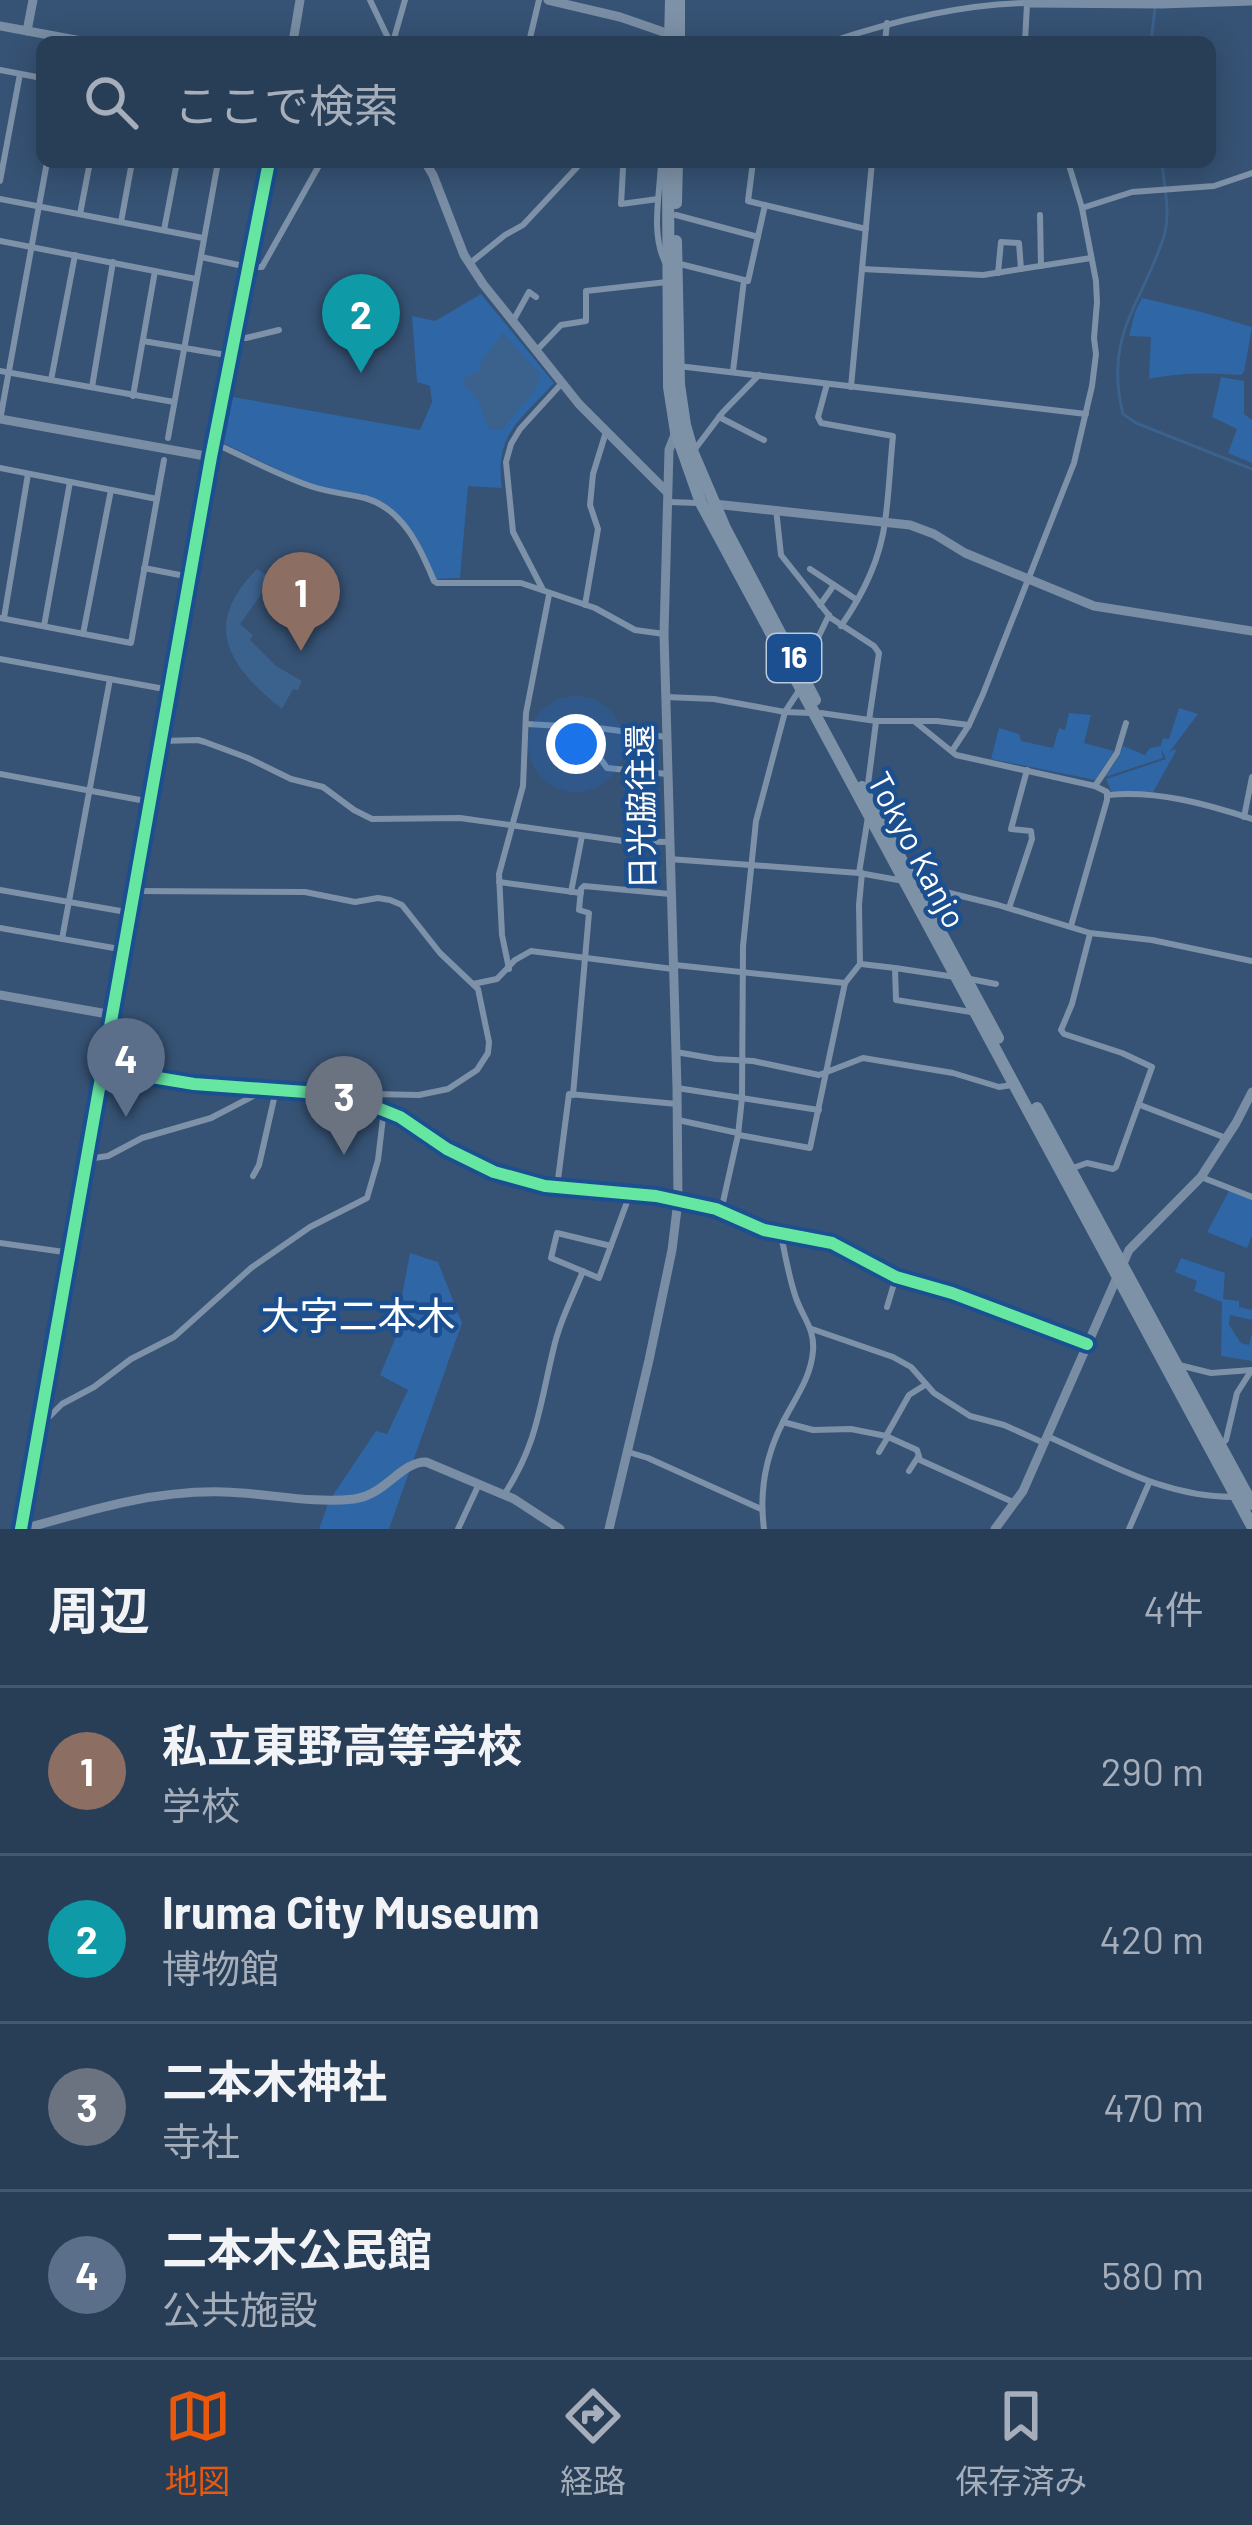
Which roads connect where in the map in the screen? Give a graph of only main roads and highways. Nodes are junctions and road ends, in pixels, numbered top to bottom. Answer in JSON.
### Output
{"nodes":[{"id":1,"x":675,"y":0,"type":"edge"},
{"id":2,"x":677,"y":36,"type":"edge"},
{"id":3,"x":669,"y":168,"type":"edge"},
{"id":4,"x":670,"y":168,"type":"edge"},
{"id":5,"x":672,"y":265,"type":"junction"},
{"id":6,"x":680,"y":428,"type":"junction"},
{"id":7,"x":707,"y":503,"type":"junction"},
{"id":8,"x":817,"y":713,"type":"junction"},
{"id":9,"x":909,"y":882,"type":"junction"},
{"id":10,"x":960,"y":978,"type":"junction"},
{"id":11,"x":1120,"y":1269,"type":"junction"},
{"id":12,"x":1252,"y":1504,"type":"edge"},
{"id":13,"x":1252,"y":1526,"type":"edge"}],
"edges":[{"from":1,"to":2,"type":"highway"},
{"from":3,"to":5,"type":"highway","name":"Tokyo Kanjo","number":"16"},
{"from":4,"to":5,"type":"highway","name":"Tokyo Kanjo","number":"16"},
{"from":5,"to":6,"type":"highway","name":"Tokyo Kanjo","number":"16"},
{"from":5,"to":6,"type":"highway","name":"Tokyo Kanjo","number":"16"},
{"from":6,"to":7,"type":"highway","name":"Tokyo Kanjo","number":"16"},
{"from":6,"to":7,"type":"highway","name":"Tokyo Kanjo","number":"16"},
{"from":7,"to":8,"type":"highway","name":"Tokyo Kanjo","number":"16"},
{"from":7,"to":8,"type":"highway","name":"Tokyo Kanjo","number":"16"},
{"from":8,"to":9,"type":"highway","name":"Tokyo Kanjo","number":"16"},
{"from":8,"to":9,"type":"highway","name":"Tokyo Kanjo","number":"16"},
{"from":9,"to":10,"type":"highway","name":"Tokyo Kanjo","number":"16"},
{"from":10,"to":11,"type":"highway","name":"Tokyo Kanjo","number":"16"},
{"from":10,"to":11,"type":"highway","name":"Tokyo Kanjo","number":"16"},
{"from":11,"to":12,"type":"highway","name":"Tokyo Kanjo","number":"16"},
{"from":11,"to":13,"type":"highway","name":"Tokyo Kanjo","number":"16"}]}
